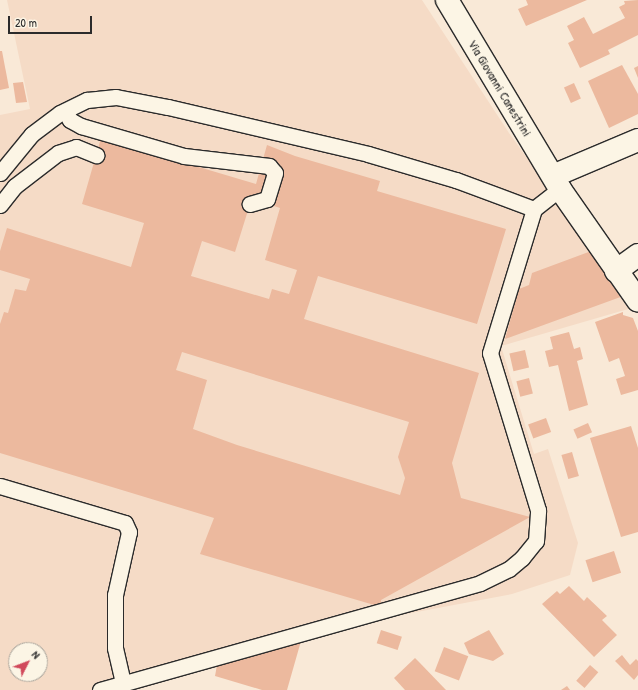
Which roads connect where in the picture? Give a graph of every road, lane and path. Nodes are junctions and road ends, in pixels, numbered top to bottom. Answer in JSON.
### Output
{"nodes":[{"id":1,"x":447,"y":0,"type":"edge"},
{"id":2,"x":65,"y":111,"type":"junction"},
{"id":3,"x":638,"y":140,"type":"edge"},
{"id":4,"x":96,"y":155,"type":"dead end"},
{"id":5,"x":0,"y":173,"type":"edge"},
{"id":6,"x":557,"y":183,"type":"junction"},
{"id":7,"x":250,"y":204,"type":"dead end"},
{"id":8,"x":0,"y":205,"type":"edge"},
{"id":9,"x":534,"y":209,"type":"junction"},
{"id":10,"x":638,"y":255,"type":"edge"},
{"id":11,"x":616,"y":270,"type":"junction"},
{"id":12,"x":638,"y":301,"type":"edge"},
{"id":13,"x":0,"y":486,"type":"edge"},
{"id":14,"x":123,"y":683,"type":"junction"},
{"id":15,"x":100,"y":690,"type":"edge"}],
"edges":[{"from":1,"to":6,"type":"street","name":"Via Giovanni Canestrini"},
{"from":2,"to":5,"type":"lane"},
{"from":2,"to":7,"type":"lane"},
{"from":2,"to":9,"type":"lane"},
{"from":3,"to":6,"type":"street"},
{"from":4,"to":8,"type":"lane"},
{"from":6,"to":9,"type":"lane"},
{"from":6,"to":11,"type":"street","name":"Via Giovanni Canestrini"},
{"from":9,"to":14,"type":"lane"},
{"from":10,"to":11,"type":"street"},
{"from":11,"to":12,"type":"street","name":"Via Giovanni Canestrini"},
{"from":13,"to":14,"type":"lane"},
{"from":14,"to":15,"type":"lane"}]}
